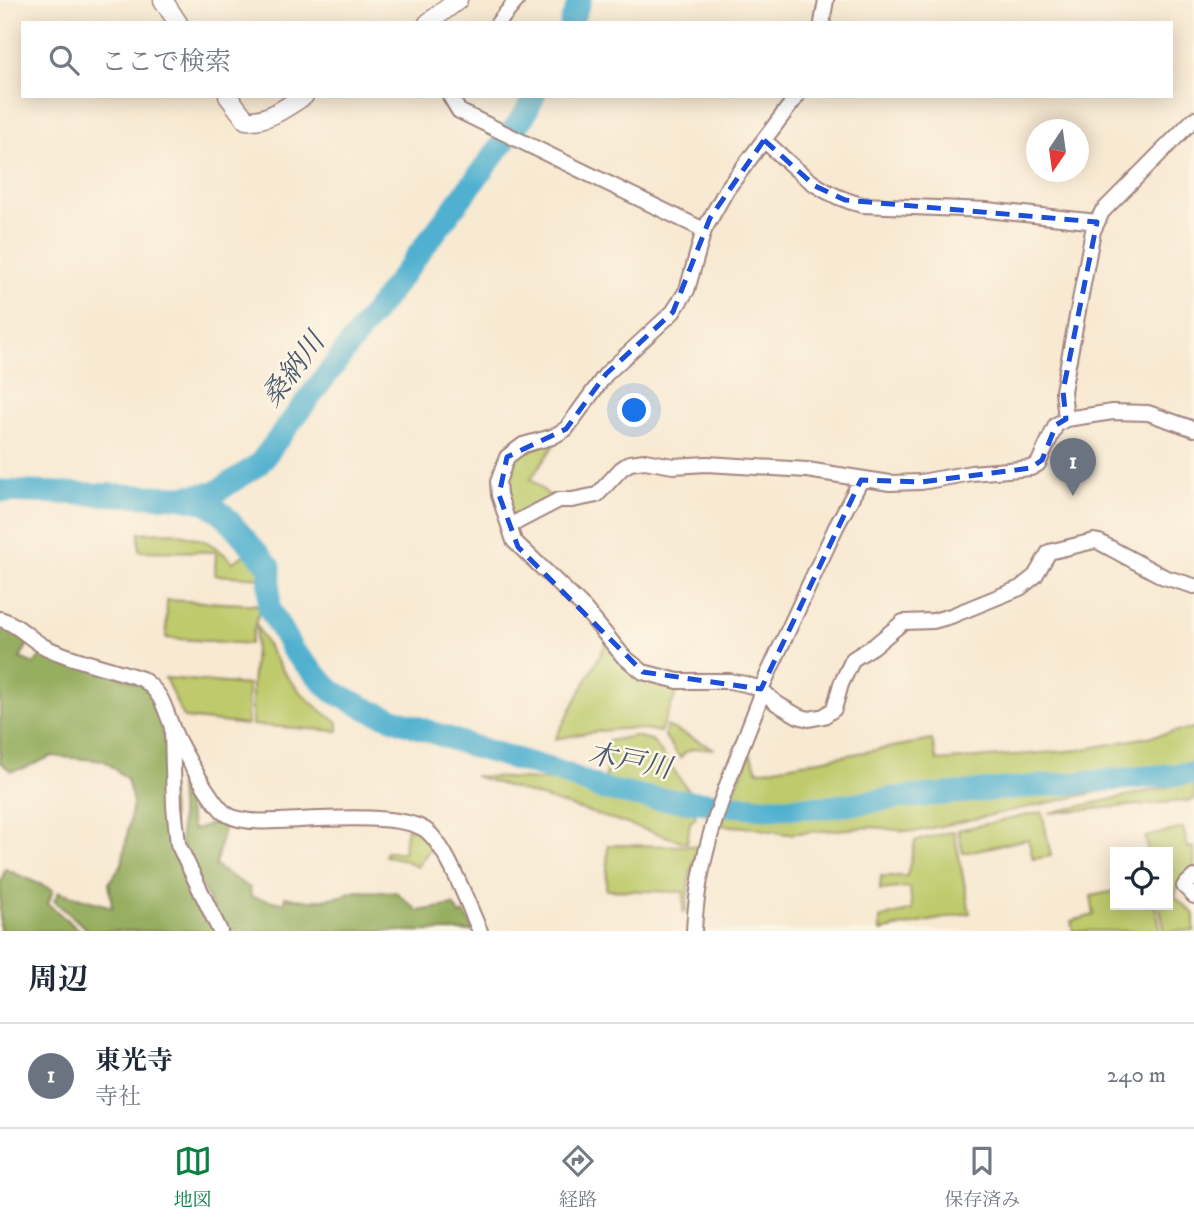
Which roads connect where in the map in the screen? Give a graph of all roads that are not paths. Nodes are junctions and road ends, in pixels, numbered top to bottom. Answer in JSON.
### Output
{"nodes":[{"id":1,"x":163,"y":0,"type":"edge"},
{"id":2,"x":458,"y":0,"type":"edge"},
{"id":3,"x":517,"y":0,"type":"edge"},
{"id":4,"x":826,"y":0,"type":"edge"},
{"id":5,"x":177,"y":21,"type":"edge"},
{"id":6,"x":431,"y":21,"type":"edge"},
{"id":7,"x":500,"y":21,"type":"edge"},
{"id":8,"x":822,"y":21,"type":"edge"},
{"id":9,"x":230,"y":98,"type":"edge"},
{"id":10,"x":300,"y":98,"type":"edge"},
{"id":11,"x":451,"y":98,"type":"edge"},
{"id":12,"x":796,"y":98,"type":"edge"},
{"id":13,"x":1194,"y":119,"type":"edge"},
{"id":14,"x":764,"y":140,"type":"junction"},
{"id":15,"x":1097,"y":222,"type":"junction"},
{"id":16,"x":704,"y":230,"type":"junction"},
{"id":17,"x":1066,"y":419,"type":"junction"},
{"id":18,"x":1194,"y":429,"type":"edge"},
{"id":19,"x":861,"y":480,"type":"junction"},
{"id":20,"x":509,"y":526,"type":"junction"},
{"id":21,"x":1194,"y":586,"type":"edge"},
{"id":22,"x":0,"y":620,"type":"edge"},
{"id":23,"x":762,"y":690,"type":"junction"},
{"id":24,"x":172,"y":727,"type":"junction"},
{"id":25,"x":1194,"y":877,"type":"edge"},
{"id":26,"x":1194,"y":896,"type":"edge"},
{"id":27,"x":220,"y":931,"type":"edge"},
{"id":28,"x":480,"y":931,"type":"edge"},
{"id":29,"x":694,"y":931,"type":"edge"}],
"edges":[{"from":1,"to":5,"type":"street"},
{"from":2,"to":6,"type":"street"},
{"from":3,"to":7,"type":"street"},
{"from":4,"to":8,"type":"street"},
{"from":9,"to":10,"type":"street"},
{"from":11,"to":16,"type":"street"},
{"from":12,"to":14,"type":"street"},
{"from":13,"to":15,"type":"street"},
{"from":14,"to":15,"type":"street"},
{"from":14,"to":16,"type":"street"},
{"from":15,"to":17,"type":"street"},
{"from":16,"to":20,"type":"street"},
{"from":17,"to":18,"type":"street"},
{"from":17,"to":19,"type":"street"},
{"from":19,"to":20,"type":"street"},
{"from":19,"to":23,"type":"street"},
{"from":20,"to":23,"type":"street"},
{"from":21,"to":23,"type":"street"},
{"from":22,"to":24,"type":"street"},
{"from":23,"to":29,"type":"street"},
{"from":24,"to":27,"type":"street"},
{"from":24,"to":28,"type":"street"},
{"from":25,"to":26,"type":"street"}]}
